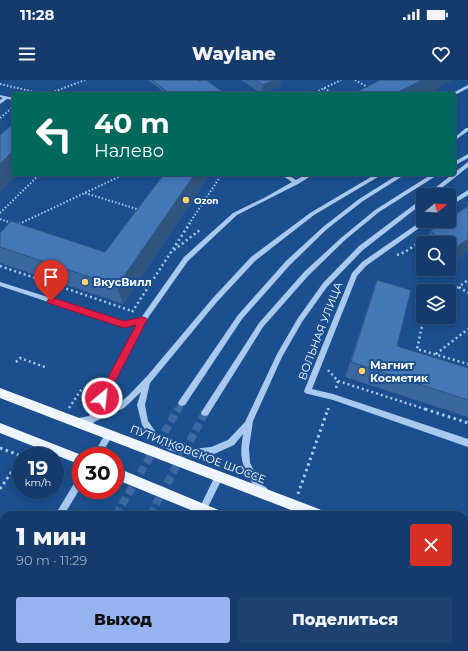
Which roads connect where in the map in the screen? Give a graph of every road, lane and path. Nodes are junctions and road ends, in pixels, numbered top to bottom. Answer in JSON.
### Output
{"nodes":[{"id":1,"x":85,"y":80,"type":"edge"},
{"id":2,"x":341,"y":80,"type":"edge"},
{"id":3,"x":355,"y":80,"type":"edge"},
{"id":4,"x":0,"y":84,"type":"edge"},
{"id":5,"x":468,"y":86,"type":"edge"},
{"id":6,"x":324,"y":88,"type":"junction"},
{"id":7,"x":374,"y":91,"type":"edge"},
{"id":8,"x":34,"y":92,"type":"edge"},
{"id":9,"x":53,"y":92,"type":"edge"},
{"id":10,"x":316,"y":92,"type":"edge"},
{"id":11,"x":331,"y":92,"type":"edge"},
{"id":12,"x":456,"y":92,"type":"edge"},
{"id":13,"x":0,"y":96,"type":"edge"},
{"id":14,"x":6,"y":97,"type":"junction"},
{"id":15,"x":12,"y":98,"type":"edge"},
{"id":16,"x":0,"y":103,"type":"edge"},
{"id":17,"x":12,"y":109,"type":"edge"},
{"id":18,"x":0,"y":118,"type":"edge"},
{"id":19,"x":468,"y":128,"type":"edge"},
{"id":20,"x":456,"y":134,"type":"edge"},
{"id":21,"x":456,"y":138,"type":"edge"},
{"id":22,"x":468,"y":156,"type":"edge"},
{"id":23,"x":456,"y":163,"type":"edge"},
{"id":24,"x":468,"y":164,"type":"edge"},
{"id":25,"x":456,"y":174,"type":"edge"},
{"id":26,"x":38,"y":176,"type":"edge"},
{"id":27,"x":121,"y":176,"type":"edge"},
{"id":28,"x":221,"y":176,"type":"edge"},
{"id":29,"x":286,"y":176,"type":"edge"},
{"id":30,"x":308,"y":176,"type":"edge"},
{"id":31,"x":377,"y":176,"type":"edge"},
{"id":32,"x":400,"y":176,"type":"edge"},
{"id":33,"x":433,"y":176,"type":"edge"},
{"id":34,"x":453,"y":176,"type":"edge"},
{"id":35,"x":296,"y":183,"type":"junction"},
{"id":36,"x":438,"y":188,"type":"edge"},
{"id":37,"x":468,"y":192,"type":"edge"},
{"id":38,"x":85,"y":193,"type":"junction"},
{"id":39,"x":456,"y":200,"type":"edge"},
{"id":40,"x":145,"y":204,"type":"edge"},
{"id":41,"x":416,"y":205,"type":"edge"},
{"id":42,"x":0,"y":213,"type":"edge"},
{"id":43,"x":0,"y":219,"type":"edge"},
{"id":44,"x":17,"y":225,"type":"junction"},
{"id":45,"x":25,"y":227,"type":"edge"},
{"id":46,"x":416,"y":228,"type":"edge"},
{"id":47,"x":436,"y":230,"type":"edge"},
{"id":48,"x":392,"y":257,"type":"dead end"},
{"id":49,"x":0,"y":266,"type":"edge"},
{"id":50,"x":468,"y":280,"type":"edge"},
{"id":51,"x":0,"y":284,"type":"edge"},
{"id":52,"x":459,"y":287,"type":"junction"},
{"id":53,"x":456,"y":289,"type":"edge"},
{"id":54,"x":467,"y":292,"type":"edge"},
{"id":55,"x":133,"y":311,"type":"junction"},
{"id":56,"x":143,"y":320,"type":"junction"},
{"id":57,"x":124,"y":324,"type":"junction"},
{"id":58,"x":422,"y":324,"type":"edge"},
{"id":59,"x":468,"y":329,"type":"edge"},
{"id":60,"x":436,"y":354,"type":"junction"},
{"id":61,"x":16,"y":362,"type":"dead end"},
{"id":62,"x":330,"y":363,"type":"dead end"},
{"id":63,"x":468,"y":364,"type":"edge"},
{"id":64,"x":45,"y":367,"type":"dead end"},
{"id":65,"x":151,"y":377,"type":"junction"},
{"id":66,"x":338,"y":381,"type":"junction"},
{"id":67,"x":83,"y":387,"type":"dead end"},
{"id":68,"x":0,"y":393,"type":"edge"},
{"id":69,"x":332,"y":397,"type":"junction"},
{"id":70,"x":182,"y":403,"type":"tunnel mouth"},
{"id":71,"x":68,"y":410,"type":"dead end"},
{"id":72,"x":204,"y":414,"type":"tunnel mouth"},
{"id":73,"x":249,"y":421,"type":"junction"},
{"id":74,"x":89,"y":423,"type":"junction"},
{"id":75,"x":468,"y":423,"type":"edge"},
{"id":76,"x":0,"y":428,"type":"edge"},
{"id":77,"x":109,"y":435,"type":"junction"},
{"id":78,"x":468,"y":443,"type":"edge"},
{"id":79,"x":102,"y":447,"type":"edge"},
{"id":80,"x":0,"y":448,"type":"edge"},
{"id":81,"x":12,"y":453,"type":"edge"},
{"id":82,"x":72,"y":456,"type":"edge"},
{"id":83,"x":12,"y":471,"type":"edge"},
{"id":84,"x":219,"y":476,"type":"junction"},
{"id":85,"x":124,"y":477,"type":"edge"},
{"id":86,"x":0,"y":489,"type":"edge"},
{"id":87,"x":300,"y":490,"type":"dead end"},
{"id":88,"x":72,"y":494,"type":"edge"},
{"id":89,"x":270,"y":496,"type":"junction"},
{"id":90,"x":62,"y":511,"type":"edge"},
{"id":91,"x":200,"y":511,"type":"edge"},
{"id":92,"x":202,"y":511,"type":"edge"},
{"id":93,"x":309,"y":511,"type":"edge"}],
"edges":[{"from":1,"to":9,"type":"path"},
{"from":2,"to":6,"type":"path"},
{"from":3,"to":7,"type":"path"},
{"from":4,"to":8,"type":"path"},
{"from":5,"to":12,"type":"street"},
{"from":6,"to":10,"type":"path"},
{"from":6,"to":11,"type":"path"},
{"from":13,"to":14,"type":"street"},
{"from":14,"to":15,"type":"street"},
{"from":14,"to":16,"type":"street"},
{"from":17,"to":18,"type":"path"},
{"from":19,"to":20,"type":"street"},
{"from":19,"to":21,"type":"street"},
{"from":22,"to":23,"type":"street"},
{"from":24,"to":25,"type":"street"},
{"from":26,"to":42,"type":"path"},
{"from":27,"to":38,"type":"path"},
{"from":28,"to":55,"type":"path"},
{"from":29,"to":35,"type":"street"},
{"from":30,"to":35,"type":"street"},
{"from":31,"to":65,"type":"street"},
{"from":32,"to":70,"type":"street"},
{"from":33,"to":72,"type":"street"},
{"from":34,"to":36,"type":"street"},
{"from":35,"to":56,"type":"street"},
{"from":37,"to":39,"type":"street"},
{"from":38,"to":40,"type":"path"},
{"from":38,"to":44,"type":"path"},
{"from":41,"to":73,"type":"street"},
{"from":43,"to":44,"type":"path"},
{"from":44,"to":45,"type":"path"},
{"from":46,"to":69,"type":"street","name":"ВОЛЬНАЯ УЛИЦА"},
{"from":47,"to":48,"type":"path"},
{"from":49,"to":55,"type":"path"},
{"from":50,"to":52,"type":"path"},
{"from":51,"to":57,"type":"street"},
{"from":52,"to":53,"type":"path"},
{"from":52,"to":54,"type":"path"},
{"from":55,"to":57,"type":"path"},
{"from":56,"to":57,"type":"street"},
{"from":56,"to":74,"type":"street"},
{"from":58,"to":60,"type":"path"},
{"from":59,"to":60,"type":"path"},
{"from":60,"to":63,"type":"path"},
{"from":61,"to":64,"type":"path"},
{"from":62,"to":66,"type":"path"},
{"from":65,"to":73,"type":"street"},
{"from":65,"to":74,"type":"street"},
{"from":66,"to":69,"type":"path"},
{"from":66,"to":75,"type":"path"},
{"from":67,"to":71,"type":"path"},
{"from":68,"to":74,"type":"main road","name":"ПУТИЛКОВСКОЕ ШОССЕ"},
{"from":69,"to":78,"type":"street","name":"ВОЛЬНАЯ УЛИЦА"},
{"from":69,"to":87,"type":"path"},
{"from":73,"to":89,"type":"street"},
{"from":74,"to":77,"type":"main road","name":"ПУТИЛКОВСКОЕ ШОССЕ"},
{"from":76,"to":82,"type":"main road"},
{"from":77,"to":79,"type":"street"},
{"from":77,"to":84,"type":"main road","name":"ПУТИЛКОВСКОЕ ШОССЕ"},
{"from":80,"to":81,"type":"path"},
{"from":83,"to":86,"type":"path"},
{"from":84,"to":89,"type":"main road","name":"ПУТИЛКОВСКОЕ ШОССЕ"},
{"from":84,"to":92,"type":"street"},
{"from":85,"to":91,"type":"main road"},
{"from":88,"to":90,"type":"street"},
{"from":89,"to":93,"type":"main road","name":"ПУТИЛКОВСКОЕ ШОССЕ"}]}
